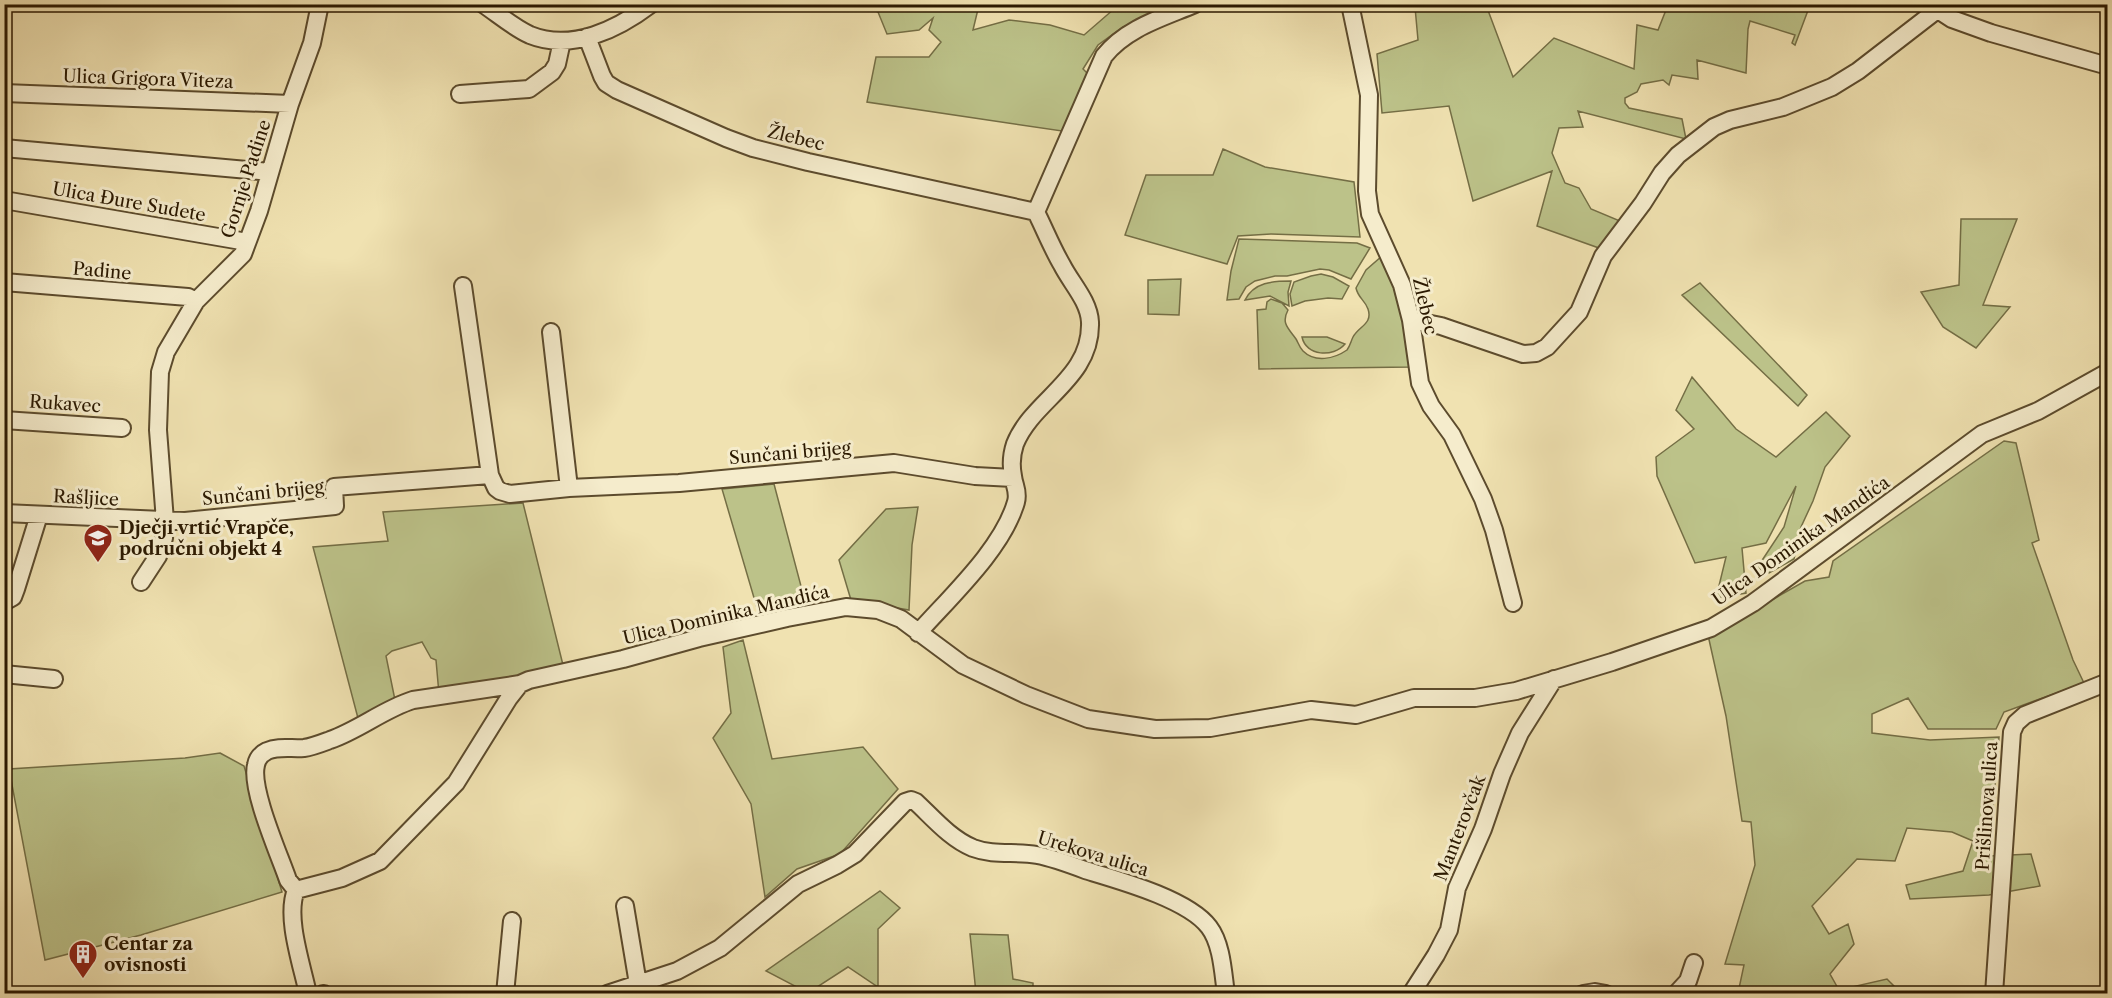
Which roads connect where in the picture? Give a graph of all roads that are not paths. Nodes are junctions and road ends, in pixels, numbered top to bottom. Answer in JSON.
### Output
{"nodes":[{"id":1,"x":320,"y":4,"type":"edge"},
{"id":2,"x":483,"y":4,"type":"edge"},
{"id":3,"x":651,"y":4,"type":"edge"},
{"id":4,"x":1195,"y":4,"type":"edge"},
{"id":5,"x":1350,"y":4,"type":"edge"},
{"id":6,"x":1933,"y":7,"type":"edge"},
{"id":7,"x":587,"y":38,"type":"junction"},
{"id":8,"x":562,"y":41,"type":"junction"},
{"id":9,"x":2108,"y":66,"type":"edge"},
{"id":10,"x":4,"y":93,"type":"edge"},
{"id":11,"x":460,"y":94,"type":"dead end"},
{"id":12,"x":291,"y":104,"type":"junction"},
{"id":13,"x":4,"y":148,"type":"edge"},
{"id":14,"x":270,"y":172,"type":"junction"},
{"id":15,"x":4,"y":200,"type":"edge"},
{"id":16,"x":1036,"y":212,"type":"junction"},
{"id":17,"x":247,"y":242,"type":"junction"},
{"id":18,"x":4,"y":282,"type":"edge"},
{"id":19,"x":463,"y":286,"type":"dead end"},
{"id":20,"x":196,"y":301,"type":"junction"},
{"id":21,"x":1411,"y":320,"type":"junction"},
{"id":22,"x":551,"y":332,"type":"dead end"},
{"id":23,"x":2108,"y":372,"type":"edge"},
{"id":24,"x":4,"y":420,"type":"edge"},
{"id":25,"x":122,"y":428,"type":"dead end"},
{"id":26,"x":490,"y":475,"type":"junction"},
{"id":27,"x":1013,"y":478,"type":"junction"},
{"id":28,"x":569,"y":488,"type":"junction"},
{"id":29,"x":4,"y":513,"type":"edge"},
{"id":30,"x":39,"y":515,"type":"junction"},
{"id":31,"x":165,"y":521,"type":"junction"},
{"id":32,"x":141,"y":582,"type":"dead end"},
{"id":33,"x":4,"y":602,"type":"edge"},
{"id":34,"x":1513,"y":603,"type":"dead end"},
{"id":35,"x":918,"y":633,"type":"junction"},
{"id":36,"x":4,"y":674,"type":"edge"},
{"id":37,"x":54,"y":678,"type":"dead end"},
{"id":38,"x":1554,"y":679,"type":"junction"},
{"id":39,"x":2108,"y":682,"type":"edge"},
{"id":40,"x":520,"y":684,"type":"junction"},
{"id":41,"x":296,"y":891,"type":"junction"},
{"id":42,"x":625,"y":906,"type":"dead end"},
{"id":43,"x":513,"y":921,"type":"dead end"},
{"id":44,"x":1694,"y":963,"type":"dead end"},
{"id":45,"x":638,"y":984,"type":"junction"},
{"id":46,"x":309,"y":993,"type":"edge"},
{"id":47,"x":505,"y":993,"type":"edge"},
{"id":48,"x":607,"y":993,"type":"edge"},
{"id":49,"x":1226,"y":993,"type":"edge"},
{"id":50,"x":1411,"y":993,"type":"edge"},
{"id":51,"x":1583,"y":993,"type":"edge"},
{"id":52,"x":1606,"y":993,"type":"edge"},
{"id":53,"x":1676,"y":993,"type":"edge"},
{"id":54,"x":1994,"y":993,"type":"edge"}],
"edges":[{"from":1,"to":12,"type":"street","name":"Gornje Padine"},
{"from":2,"to":8,"type":"street"},
{"from":3,"to":7,"type":"street"},
{"from":4,"to":16,"type":"street"},
{"from":5,"to":21,"type":"street","name":"Žlebec"},
{"from":6,"to":9,"type":"street"},
{"from":6,"to":21,"type":"street"},
{"from":7,"to":8,"type":"street"},
{"from":7,"to":16,"type":"street","name":"Žlebec"},
{"from":8,"to":11,"type":"street"},
{"from":10,"to":12,"type":"street","name":"Ulica Grigora Viteza"},
{"from":12,"to":14,"type":"street","name":"Gornje Padine"},
{"from":13,"to":14,"type":"street"},
{"from":14,"to":17,"type":"street","name":"Gornje Padine"},
{"from":15,"to":17,"type":"street","name":"Ulica Đure Sudete"},
{"from":16,"to":27,"type":"street"},
{"from":17,"to":20,"type":"street","name":"Gornje Padine"},
{"from":18,"to":20,"type":"street","name":"Padine"},
{"from":19,"to":26,"type":"street"},
{"from":20,"to":31,"type":"street","name":"Gornje Padine"},
{"from":21,"to":34,"type":"street","name":"Žlebec"},
{"from":22,"to":28,"type":"street"},
{"from":23,"to":38,"type":"street","name":"Ulica Dominika Mandića"},
{"from":24,"to":25,"type":"street","name":"Rukavec"},
{"from":26,"to":28,"type":"street","name":"Sunčani brijeg"},
{"from":26,"to":31,"type":"street","name":"Sunčani brijeg"},
{"from":27,"to":28,"type":"street","name":"Sunčani brijeg"},
{"from":27,"to":35,"type":"street"},
{"from":29,"to":30,"type":"street","name":"Rašljice"},
{"from":30,"to":31,"type":"street","name":"Rašljice"},
{"from":30,"to":33,"type":"street"},
{"from":31,"to":32,"type":"street","name":"Gornje Padine"},
{"from":35,"to":38,"type":"street","name":"Ulica Dominika Mandića"},
{"from":35,"to":40,"type":"street","name":"Ulica Dominika Mandića"},
{"from":36,"to":37,"type":"street"},
{"from":38,"to":50,"type":"street","name":"Manterovčak"},
{"from":39,"to":54,"type":"street","name":"Prišlinova ulica"},
{"from":40,"to":41,"type":"street"},
{"from":40,"to":41,"type":"street","name":"Ulica Dominika Mandića"},
{"from":41,"to":46,"type":"street"},
{"from":42,"to":45,"type":"street"},
{"from":43,"to":47,"type":"street"},
{"from":44,"to":53,"type":"street"},
{"from":45,"to":48,"type":"street","name":"Urekova ulica"},
{"from":45,"to":49,"type":"street","name":"Urekova ulica"},
{"from":51,"to":52,"type":"street"}]}
